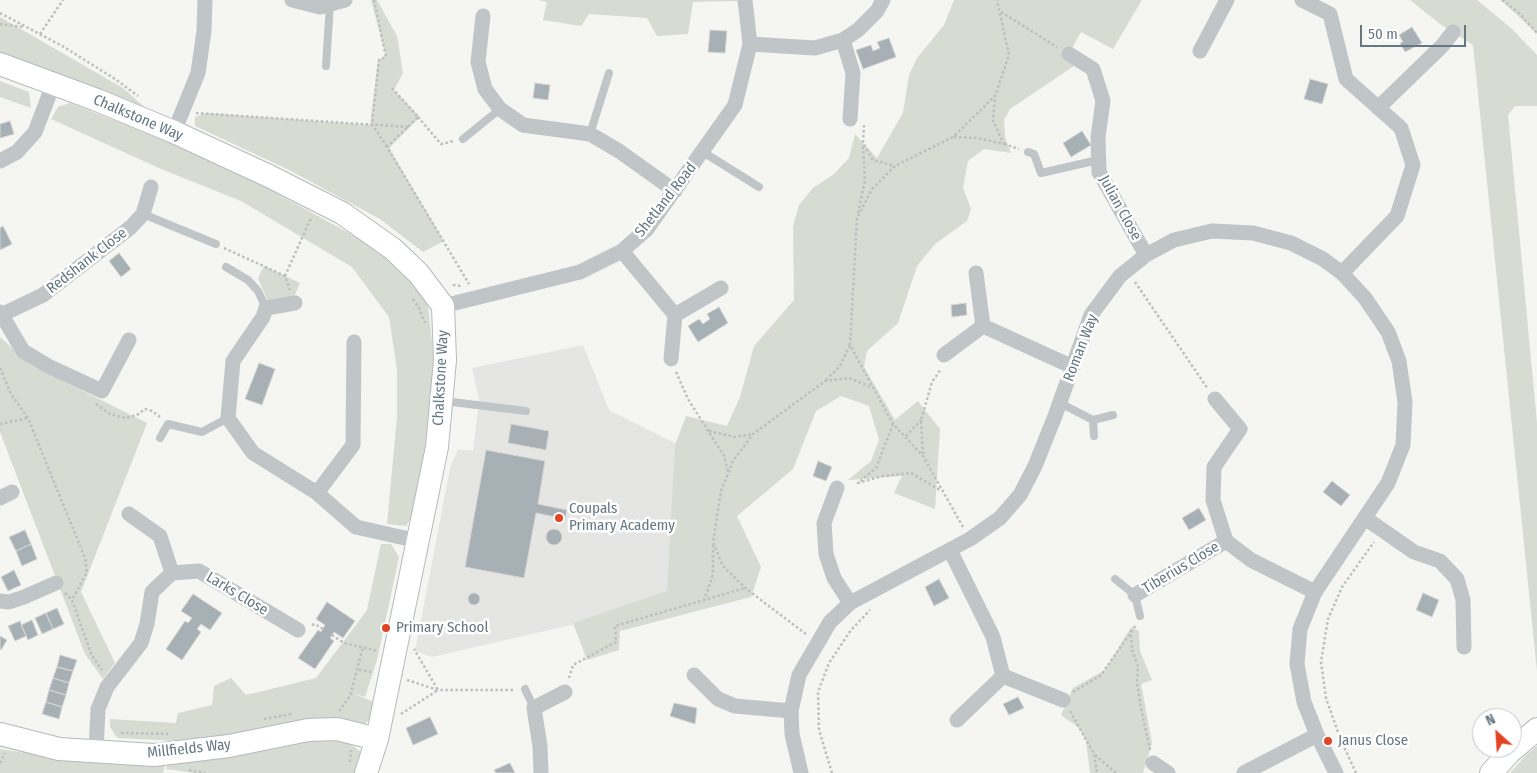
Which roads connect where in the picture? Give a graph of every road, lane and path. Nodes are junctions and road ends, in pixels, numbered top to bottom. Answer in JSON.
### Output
{"nodes":[{"id":1,"x":63,"y":0,"type":"edge"},
{"id":2,"x":205,"y":0,"type":"edge"},
{"id":3,"x":292,"y":0,"type":"edge"},
{"id":4,"x":345,"y":0,"type":"edge"},
{"id":5,"x":374,"y":0,"type":"edge"},
{"id":6,"x":745,"y":0,"type":"edge"},
{"id":7,"x":882,"y":0,"type":"edge"},
{"id":8,"x":997,"y":0,"type":"edge"},
{"id":9,"x":1227,"y":0,"type":"edge"},
{"id":10,"x":1302,"y":0,"type":"edge"},
{"id":11,"x":1502,"y":0,"type":"edge"},
{"id":12,"x":330,"y":4,"type":"junction"},
{"id":13,"x":1001,"y":12,"type":"junction"},
{"id":14,"x":0,"y":13,"type":"edge"},
{"id":15,"x":483,"y":16,"type":"dead end"},
{"id":16,"x":0,"y":24,"type":"edge"},
{"id":17,"x":26,"y":28,"type":"junction"},
{"id":18,"x":1453,"y":32,"type":"dead end"},
{"id":19,"x":1537,"y":33,"type":"edge"},
{"id":20,"x":40,"y":34,"type":"junction"},
{"id":21,"x":843,"y":40,"type":"junction"},
{"id":22,"x":750,"y":44,"type":"junction"},
{"id":23,"x":1200,"y":51,"type":"dead end"},
{"id":24,"x":1069,"y":54,"type":"joint"},
{"id":25,"x":0,"y":64,"type":"edge"},
{"id":26,"x":326,"y":66,"type":"dead end"},
{"id":27,"x":609,"y":73,"type":"dead end"},
{"id":28,"x":53,"y":85,"type":"junction"},
{"id":29,"x":392,"y":88,"type":"dead end"},
{"id":30,"x":995,"y":96,"type":"junction"},
{"id":31,"x":142,"y":100,"type":"dead end"},
{"id":32,"x":500,"y":108,"type":"junction"},
{"id":33,"x":1378,"y":108,"type":"junction"},
{"id":34,"x":191,"y":112,"type":"dead end"},
{"id":35,"x":418,"y":117,"type":"junction"},
{"id":36,"x":850,"y":119,"type":"joint"},
{"id":37,"x":372,"y":124,"type":"junction"},
{"id":38,"x":408,"y":127,"type":"junction"},
{"id":39,"x":174,"y":132,"type":"junction"},
{"id":40,"x":590,"y":134,"type":"junction"},
{"id":41,"x":953,"y":137,"type":"junction"},
{"id":42,"x":463,"y":139,"type":"joint"},
{"id":43,"x":863,"y":143,"type":"junction"},
{"id":44,"x":1004,"y":144,"type":"junction"},
{"id":45,"x":387,"y":147,"type":"junction"},
{"id":46,"x":703,"y":152,"type":"junction"},
{"id":47,"x":1028,"y":152,"type":"joint"},
{"id":48,"x":1098,"y":160,"type":"junction"},
{"id":49,"x":0,"y":161,"type":"edge"},
{"id":50,"x":895,"y":166,"type":"junction"},
{"id":51,"x":151,"y":187,"type":"dead end"},
{"id":52,"x":760,"y":187,"type":"dead end"},
{"id":53,"x":675,"y":191,"type":"junction"},
{"id":54,"x":319,"y":201,"type":"junction"},
{"id":55,"x":143,"y":214,"type":"junction"},
{"id":56,"x":857,"y":218,"type":"junction"},
{"id":57,"x":216,"y":244,"type":"joint"},
{"id":58,"x":622,"y":251,"type":"junction"},
{"id":59,"x":1146,"y":255,"type":"junction"},
{"id":60,"x":226,"y":267,"type":"dead end"},
{"id":61,"x":1127,"y":270,"type":"junction"},
{"id":62,"x":976,"y":273,"type":"dead end"},
{"id":63,"x":1342,"y":273,"type":"junction"},
{"id":64,"x":285,"y":276,"type":"junction"},
{"id":65,"x":471,"y":288,"type":"dead end"},
{"id":66,"x":721,"y":288,"type":"dead end"},
{"id":67,"x":409,"y":293,"type":"dead end"},
{"id":68,"x":295,"y":303,"type":"joint"},
{"id":69,"x":443,"y":306,"type":"junction"},
{"id":70,"x":266,"y":308,"type":"junction"},
{"id":71,"x":1,"y":313,"type":"edge"},
{"id":72,"x":674,"y":316,"type":"junction"},
{"id":73,"x":426,"y":326,"type":"dead end"},
{"id":74,"x":984,"y":326,"type":"junction"},
{"id":75,"x":129,"y":340,"type":"dead end"},
{"id":76,"x":354,"y":342,"type":"dead end"},
{"id":77,"x":850,"y":345,"type":"junction"},
{"id":78,"x":944,"y":355,"type":"joint"},
{"id":79,"x":671,"y":359,"type":"joint"},
{"id":80,"x":1073,"y":367,"type":"junction"},
{"id":81,"x":0,"y":368,"type":"edge"},
{"id":82,"x":824,"y":381,"type":"junction"},
{"id":83,"x":91,"y":386,"type":"junction"},
{"id":84,"x":871,"y":387,"type":"junction"},
{"id":85,"x":1215,"y":399,"type":"joint"},
{"id":86,"x":442,"y":401,"type":"junction"},
{"id":87,"x":1060,"y":403,"type":"junction"},
{"id":88,"x":526,"y":411,"type":"dead end"},
{"id":89,"x":1113,"y":415,"type":"dead end"},
{"id":90,"x":28,"y":418,"type":"junction"},
{"id":91,"x":228,"y":418,"type":"junction"},
{"id":92,"x":921,"y":420,"type":"junction"},
{"id":93,"x":1093,"y":420,"type":"junction"},
{"id":94,"x":0,"y":424,"type":"edge"},
{"id":95,"x":168,"y":424,"type":"junction"},
{"id":96,"x":893,"y":424,"type":"junction"},
{"id":97,"x":709,"y":431,"type":"junction"},
{"id":98,"x":753,"y":434,"type":"junction"},
{"id":99,"x":906,"y":436,"type":"junction"},
{"id":100,"x":1094,"y":436,"type":"dead end"},
{"id":101,"x":160,"y":438,"type":"dead end"},
{"id":102,"x":923,"y":456,"type":"junction"},
{"id":103,"x":729,"y":472,"type":"junction"},
{"id":104,"x":837,"y":488,"type":"dead end"},
{"id":105,"x":940,"y":490,"type":"junction"},
{"id":106,"x":317,"y":493,"type":"junction"},
{"id":107,"x":129,"y":514,"type":"dead end"},
{"id":108,"x":1365,"y":518,"type":"junction"},
{"id":109,"x":1382,"y":530,"type":"junction"},
{"id":110,"x":970,"y":539,"type":"junction"},
{"id":111,"x":1226,"y":540,"type":"junction"},
{"id":112,"x":418,"y":541,"type":"junction"},
{"id":113,"x":713,"y":542,"type":"junction"},
{"id":114,"x":950,"y":550,"type":"junction"},
{"id":115,"x":172,"y":573,"type":"junction"},
{"id":116,"x":1115,"y":579,"type":"dead end"},
{"id":117,"x":56,"y":583,"type":"dead end"},
{"id":118,"x":745,"y":588,"type":"junction"},
{"id":119,"x":1315,"y":592,"type":"junction"},
{"id":120,"x":1135,"y":595,"type":"junction"},
{"id":121,"x":0,"y":601,"type":"edge"},
{"id":122,"x":704,"y":601,"type":"junction"},
{"id":123,"x":850,"y":603,"type":"junction"},
{"id":124,"x":875,"y":604,"type":"dead end"},
{"id":125,"x":1140,"y":616,"type":"joint"},
{"id":126,"x":298,"y":630,"type":"dead end"},
{"id":127,"x":1131,"y":634,"type":"junction"},
{"id":128,"x":332,"y":635,"type":"dead end"},
{"id":129,"x":817,"y":643,"type":"junction"},
{"id":130,"x":413,"y":646,"type":"dead end"},
{"id":131,"x":1464,"y":647,"type":"dead end"},
{"id":132,"x":364,"y":648,"type":"junction"},
{"id":133,"x":382,"y":652,"type":"dead end"},
{"id":134,"x":359,"y":670,"type":"junction"},
{"id":135,"x":374,"y":673,"type":"dead end"},
{"id":136,"x":694,"y":675,"type":"dead end"},
{"id":137,"x":1003,"y":676,"type":"junction"},
{"id":138,"x":406,"y":679,"type":"dead end"},
{"id":139,"x":112,"y":680,"type":"junction"},
{"id":140,"x":438,"y":690,"type":"junction"},
{"id":141,"x":525,"y":690,"type":"joint"},
{"id":142,"x":565,"y":692,"type":"joint"},
{"id":143,"x":1063,"y":700,"type":"junction"},
{"id":144,"x":534,"y":708,"type":"junction"},
{"id":145,"x":792,"y":711,"type":"junction"},
{"id":146,"x":296,"y":713,"type":"dead end"},
{"id":147,"x":398,"y":716,"type":"dead end"},
{"id":148,"x":261,"y":719,"type":"dead end"},
{"id":149,"x":957,"y":720,"type":"dead end"},
{"id":150,"x":349,"y":725,"type":"junction"},
{"id":151,"x":98,"y":727,"type":"junction"},
{"id":152,"x":1537,"y":728,"type":"edge"},
{"id":153,"x":0,"y":734,"type":"edge"},
{"id":154,"x":171,"y":734,"type":"dead end"},
{"id":155,"x":1317,"y":735,"type":"junction"},
{"id":156,"x":377,"y":739,"type":"junction"},
{"id":157,"x":96,"y":752,"type":"junction"},
{"id":158,"x":1094,"y":754,"type":"junction"},
{"id":159,"x":1153,"y":763,"type":"joint"},
{"id":160,"x":358,"y":769,"type":"edge"},
{"id":161,"x":541,"y":773,"type":"edge"},
{"id":162,"x":801,"y":773,"type":"edge"},
{"id":163,"x":832,"y":773,"type":"edge"},
{"id":164,"x":1096,"y":773,"type":"edge"},
{"id":165,"x":1116,"y":773,"type":"edge"},
{"id":166,"x":1168,"y":773,"type":"edge"},
{"id":167,"x":1244,"y":773,"type":"edge"},
{"id":168,"x":1336,"y":773,"type":"edge"},
{"id":169,"x":1356,"y":773,"type":"edge"},
{"id":170,"x":1491,"y":773,"type":"edge"}],
"edges":[{"from":1,"to":20,"type":"path"},
{"from":2,"to":39,"type":"street"},
{"from":3,"to":12,"type":"street"},
{"from":4,"to":12,"type":"street"},
{"from":5,"to":37,"type":"path"},
{"from":6,"to":22,"type":"street","name":"Shetland Road"},
{"from":7,"to":21,"type":"street"},
{"from":8,"to":13,"type":"path"},
{"from":9,"to":23,"type":"street"},
{"from":10,"to":33,"type":"street"},
{"from":11,"to":19,"type":"path"},
{"from":12,"to":26,"type":"lane"},
{"from":13,"to":24,"type":"path"},
{"from":13,"to":30,"type":"path"},
{"from":14,"to":17,"type":"path"},
{"from":15,"to":32,"type":"street"},
{"from":16,"to":17,"type":"path"},
{"from":17,"to":20,"type":"path"},
{"from":18,"to":33,"type":"street"},
{"from":20,"to":31,"type":"path"},
{"from":21,"to":22,"type":"street"},
{"from":21,"to":36,"type":"street"},
{"from":22,"to":46,"type":"street","name":"Shetland Road"},
{"from":24,"to":48,"type":"street","name":"Julian Close"},
{"from":25,"to":28,"type":"street","name":"Chalkstone Way"},
{"from":27,"to":40,"type":"lane"},
{"from":28,"to":39,"type":"street","name":"Chalkstone Way"},
{"from":28,"to":49,"type":"street"},
{"from":29,"to":35,"type":"path"},
{"from":30,"to":41,"type":"path"},
{"from":30,"to":44,"type":"path"},
{"from":32,"to":40,"type":"street"},
{"from":32,"to":42,"type":"lane"},
{"from":33,"to":63,"type":"street"},
{"from":34,"to":37,"type":"path"},
{"from":35,"to":38,"type":"path"},
{"from":35,"to":42,"type":"path"},
{"from":36,"to":43,"type":"path"},
{"from":37,"to":38,"type":"path"},
{"from":37,"to":45,"type":"path"},
{"from":38,"to":45,"type":"path"},
{"from":39,"to":54,"type":"street","name":"Chalkstone Way"},
{"from":40,"to":53,"type":"street"},
{"from":41,"to":44,"type":"path"},
{"from":41,"to":50,"type":"path"},
{"from":43,"to":50,"type":"path"},
{"from":43,"to":56,"type":"path"},
{"from":44,"to":47,"type":"path"},
{"from":45,"to":65,"type":"path"},
{"from":46,"to":52,"type":"lane"},
{"from":46,"to":53,"type":"street","name":"Shetland Road"},
{"from":47,"to":48,"type":"lane"},
{"from":48,"to":59,"type":"street","name":"Julian Close"},
{"from":50,"to":56,"type":"path"},
{"from":51,"to":55,"type":"street"},
{"from":53,"to":58,"type":"street","name":"Shetland Road"},
{"from":54,"to":64,"type":"path"},
{"from":54,"to":69,"type":"street","name":"Chalkstone Way"},
{"from":55,"to":57,"type":"lane"},
{"from":55,"to":71,"type":"street","name":"Redshank Close"},
{"from":56,"to":77,"type":"path"},
{"from":57,"to":64,"type":"path"},
{"from":58,"to":69,"type":"street","name":"Shetland Road"},
{"from":58,"to":72,"type":"street"},
{"from":59,"to":61,"type":"street","name":"Roman Way"},
{"from":59,"to":63,"type":"street","name":"Roman Way"},
{"from":60,"to":70,"type":"lane"},
{"from":61,"to":80,"type":"street","name":"Roman Way"},
{"from":61,"to":85,"type":"path"},
{"from":62,"to":74,"type":"street"},
{"from":63,"to":108,"type":"street","name":"Roman Way"},
{"from":64,"to":68,"type":"path"},
{"from":66,"to":72,"type":"street"},
{"from":67,"to":73,"type":"path"},
{"from":68,"to":70,"type":"street"},
{"from":69,"to":86,"type":"street","name":"Chalkstone Way"},
{"from":70,"to":91,"type":"street"},
{"from":71,"to":83,"type":"street"},
{"from":72,"to":79,"type":"street"},
{"from":74,"to":78,"type":"street"},
{"from":74,"to":80,"type":"street"},
{"from":75,"to":83,"type":"street"},
{"from":76,"to":106,"type":"street"},
{"from":77,"to":82,"type":"path"},
{"from":77,"to":84,"type":"path"},
{"from":78,"to":92,"type":"path"},
{"from":79,"to":97,"type":"path"},
{"from":80,"to":87,"type":"street","name":"Roman Way"},
{"from":81,"to":90,"type":"path"},
{"from":82,"to":84,"type":"path"},
{"from":82,"to":98,"type":"path"},
{"from":83,"to":95,"type":"path"},
{"from":84,"to":96,"type":"path"},
{"from":85,"to":111,"type":"street","name":"Tiberius Close"},
{"from":86,"to":88,"type":"lane"},
{"from":86,"to":112,"type":"street","name":"Chalkstone Way"},
{"from":87,"to":93,"type":"lane"},
{"from":87,"to":110,"type":"street","name":"Roman Way"},
{"from":89,"to":93,"type":"lane"},
{"from":90,"to":94,"type":"path"},
{"from":90,"to":139,"type":"path"},
{"from":91,"to":95,"type":"lane"},
{"from":91,"to":106,"type":"street"},
{"from":92,"to":99,"type":"path"},
{"from":92,"to":102,"type":"path"},
{"from":93,"to":100,"type":"lane"},
{"from":95,"to":101,"type":"lane"},
{"from":96,"to":99,"type":"path"},
{"from":96,"to":105,"type":"path"},
{"from":97,"to":98,"type":"path"},
{"from":97,"to":103,"type":"path"},
{"from":98,"to":103,"type":"path"},
{"from":99,"to":102,"type":"path"},
{"from":102,"to":105,"type":"path"},
{"from":103,"to":113,"type":"path"},
{"from":104,"to":123,"type":"street"},
{"from":105,"to":110,"type":"path"},
{"from":106,"to":112,"type":"street"},
{"from":107,"to":115,"type":"street"},
{"from":108,"to":109,"type":"street"},
{"from":108,"to":119,"type":"street","name":"Roman Way"},
{"from":109,"to":131,"type":"street"},
{"from":109,"to":169,"type":"path"},
{"from":110,"to":114,"type":"street","name":"Roman Way"},
{"from":111,"to":119,"type":"street","name":"Tiberius Close"},
{"from":111,"to":120,"type":"street","name":"Tiberius Close"},
{"from":112,"to":156,"type":"street","name":"Chalkstone Way"},
{"from":113,"to":118,"type":"path"},
{"from":113,"to":122,"type":"path"},
{"from":114,"to":123,"type":"street","name":"Roman Way"},
{"from":114,"to":137,"type":"street"},
{"from":115,"to":126,"type":"street","name":"Larks Close"},
{"from":115,"to":139,"type":"street"},
{"from":116,"to":120,"type":"lane"},
{"from":117,"to":121,"type":"street"},
{"from":118,"to":122,"type":"path"},
{"from":118,"to":129,"type":"path"},
{"from":119,"to":155,"type":"street","name":"Roman Way"},
{"from":120,"to":125,"type":"lane"},
{"from":122,"to":142,"type":"path"},
{"from":123,"to":129,"type":"street","name":"Roman Way"},
{"from":124,"to":163,"type":"path"},
{"from":125,"to":127,"type":"path"},
{"from":127,"to":143,"type":"path"},
{"from":127,"to":159,"type":"path"},
{"from":128,"to":132,"type":"path"},
{"from":129,"to":145,"type":"street","name":"Roman Way"},
{"from":130,"to":140,"type":"path"},
{"from":132,"to":133,"type":"path"},
{"from":132,"to":134,"type":"path"},
{"from":134,"to":135,"type":"path"},
{"from":134,"to":150,"type":"path"},
{"from":136,"to":145,"type":"street"},
{"from":137,"to":143,"type":"street"},
{"from":137,"to":149,"type":"street"},
{"from":138,"to":140,"type":"path"},
{"from":139,"to":151,"type":"street"},
{"from":140,"to":141,"type":"path"},
{"from":140,"to":147,"type":"path"},
{"from":141,"to":144,"type":"lane"},
{"from":142,"to":144,"type":"street"},
{"from":143,"to":158,"type":"path"},
{"from":144,"to":161,"type":"street"},
{"from":145,"to":162,"type":"street","name":"Roman Way"},
{"from":146,"to":148,"type":"path"},
{"from":150,"to":156,"type":"street","name":"Millfields Way"},
{"from":150,"to":157,"type":"street","name":"Millfields Way"},
{"from":150,"to":160,"type":"path"},
{"from":151,"to":154,"type":"path"},
{"from":151,"to":157,"type":"street"},
{"from":152,"to":170,"type":"street"},
{"from":153,"to":157,"type":"street","name":"Millfields Way"},
{"from":155,"to":167,"type":"street"},
{"from":155,"to":168,"type":"street","name":"Roman Way"},
{"from":156,"to":160,"type":"street","name":"Chalkstone Way"},
{"from":158,"to":164,"type":"path"},
{"from":158,"to":165,"type":"path"},
{"from":159,"to":166,"type":"street"}]}
